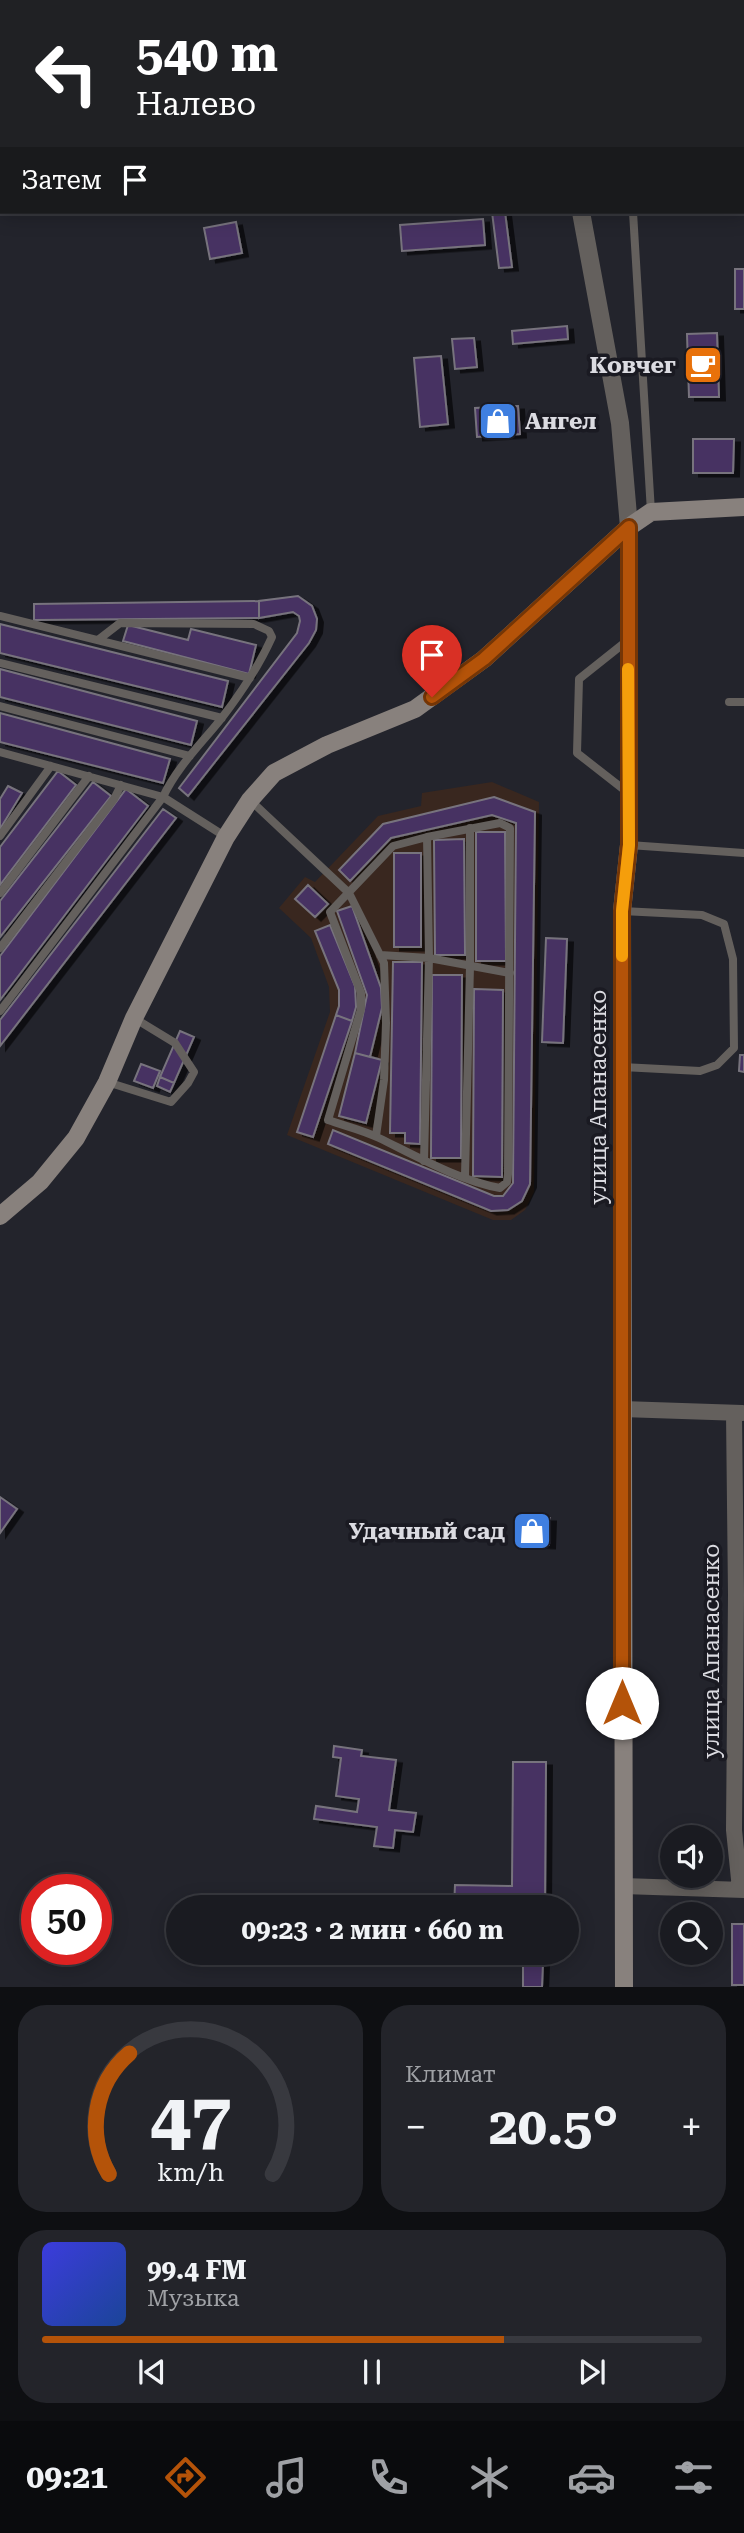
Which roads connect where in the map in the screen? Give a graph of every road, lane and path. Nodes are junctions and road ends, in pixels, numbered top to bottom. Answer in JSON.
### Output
{"nodes":[{"id":1,"x":581,"y":214,"type":"edge"},
{"id":2,"x":633,"y":214,"type":"edge"},
{"id":3,"x":744,"y":507,"type":"edge"},
{"id":4,"x":651,"y":512,"type":"junction"},
{"id":5,"x":629,"y":527,"type":"junction"},
{"id":6,"x":0,"y":616,"type":"edge"},
{"id":7,"x":99,"y":640,"type":"junction"},
{"id":8,"x":628,"y":640,"type":"junction"},
{"id":9,"x":0,"y":663,"type":"edge"},
{"id":10,"x":250,"y":678,"type":"junction"},
{"id":11,"x":729,"y":702,"type":"dead end"},
{"id":12,"x":744,"y":702,"type":"edge"},
{"id":13,"x":0,"y":706,"type":"edge"},
{"id":14,"x":222,"y":718,"type":"junction"},
{"id":15,"x":0,"y":752,"type":"edge"},
{"id":16,"x":190,"y":756,"type":"junction"},
{"id":17,"x":51,"y":766,"type":"junction"},
{"id":18,"x":89,"y":776,"type":"junction"},
{"id":19,"x":121,"y":785,"type":"junction"},
{"id":20,"x":629,"y":794,"type":"junction"},
{"id":21,"x":163,"y":797,"type":"junction"},
{"id":22,"x":250,"y":800,"type":"junction"},
{"id":23,"x":470,"y":828,"type":"junction"},
{"id":24,"x":0,"y":836,"type":"edge"},
{"id":25,"x":226,"y":837,"type":"junction"},
{"id":26,"x":427,"y":837,"type":"junction"},
{"id":27,"x":629,"y":845,"type":"junction"},
{"id":28,"x":744,"y":853,"type":"edge"},
{"id":29,"x":0,"y":893,"type":"edge"},
{"id":30,"x":349,"y":893,"type":"junction"},
{"id":31,"x":622,"y":911,"type":"junction"},
{"id":32,"x":0,"y":948,"type":"edge"},
{"id":33,"x":380,"y":955,"type":"junction"},
{"id":34,"x":429,"y":958,"type":"junction"},
{"id":35,"x":470,"y":966,"type":"junction"},
{"id":36,"x":510,"y":973,"type":"junction"},
{"id":37,"x":0,"y":1011,"type":"edge"},
{"id":38,"x":134,"y":1018,"type":"junction"},
{"id":39,"x":622,"y":1067,"type":"junction"},
{"id":40,"x":107,"y":1082,"type":"junction"},
{"id":41,"x":376,"y":1136,"type":"junction"},
{"id":42,"x":424,"y":1161,"type":"junction"},
{"id":43,"x":465,"y":1176,"type":"junction"},
{"id":44,"x":0,"y":1216,"type":"edge"},
{"id":45,"x":622,"y":1409,"type":"junction"},
{"id":46,"x":739,"y":1413,"type":"edge"},
{"id":47,"x":623,"y":1886,"type":"junction"},
{"id":48,"x":742,"y":1890,"type":"edge"},
{"id":49,"x":624,"y":1987,"type":"edge"}],
"edges":[{"from":1,"to":5,"type":"street","name":"улица Апанасенко"},
{"from":2,"to":4,"type":"lane"},
{"from":3,"to":4,"type":"main road"},
{"from":4,"to":5,"type":"main road"},
{"from":5,"to":8,"type":"main road","name":"улица Апанасенко"},
{"from":5,"to":22,"type":"main road"},
{"from":6,"to":7,"type":"lane"},
{"from":7,"to":10,"type":"lane"},
{"from":7,"to":10,"type":"lane"},
{"from":8,"to":20,"type":"main road","name":"улица Апанасенко"},
{"from":8,"to":20,"type":"lane"},
{"from":9,"to":14,"type":"lane"},
{"from":10,"to":14,"type":"lane"},
{"from":11,"to":12,"type":"lane"},
{"from":13,"to":16,"type":"lane"},
{"from":14,"to":16,"type":"lane"},
{"from":15,"to":17,"type":"lane"},
{"from":16,"to":21,"type":"lane"},
{"from":17,"to":18,"type":"lane"},
{"from":17,"to":24,"type":"lane"},
{"from":18,"to":19,"type":"lane"},
{"from":18,"to":29,"type":"lane"},
{"from":19,"to":21,"type":"lane"},
{"from":19,"to":32,"type":"lane"},
{"from":20,"to":27,"type":"main road","name":"улица Апанасенко"},
{"from":21,"to":25,"type":"lane"},
{"from":21,"to":37,"type":"lane"},
{"from":22,"to":25,"type":"main road"},
{"from":22,"to":30,"type":"lane"},
{"from":23,"to":26,"type":"lane"},
{"from":23,"to":35,"type":"lane"},
{"from":23,"to":36,"type":"lane"},
{"from":25,"to":38,"type":"main road"},
{"from":26,"to":30,"type":"lane"},
{"from":26,"to":34,"type":"lane"},
{"from":27,"to":28,"type":"lane"},
{"from":27,"to":31,"type":"main road","name":"улица Апанасенко"},
{"from":30,"to":33,"type":"lane"},
{"from":30,"to":41,"type":"lane"},
{"from":31,"to":39,"type":"main road","name":"улица Апанасенко"},
{"from":31,"to":39,"type":"lane"},
{"from":33,"to":34,"type":"lane"},
{"from":33,"to":41,"type":"lane"},
{"from":34,"to":35,"type":"lane"},
{"from":34,"to":42,"type":"lane"},
{"from":35,"to":36,"type":"lane"},
{"from":35,"to":43,"type":"lane"},
{"from":36,"to":43,"type":"lane"},
{"from":38,"to":40,"type":"main road"},
{"from":38,"to":40,"type":"lane"},
{"from":39,"to":45,"type":"main road","name":"улица Апанасенко"},
{"from":40,"to":44,"type":"main road"},
{"from":41,"to":42,"type":"lane"},
{"from":42,"to":43,"type":"lane"},
{"from":45,"to":46,"type":"street"},
{"from":45,"to":47,"type":"main road","name":"улица Апанасенко"},
{"from":46,"to":48,"type":"street","name":"улица Апанасенко"},
{"from":47,"to":48,"type":"street"},
{"from":47,"to":49,"type":"main road","name":"улица Апанасенко"}]}
